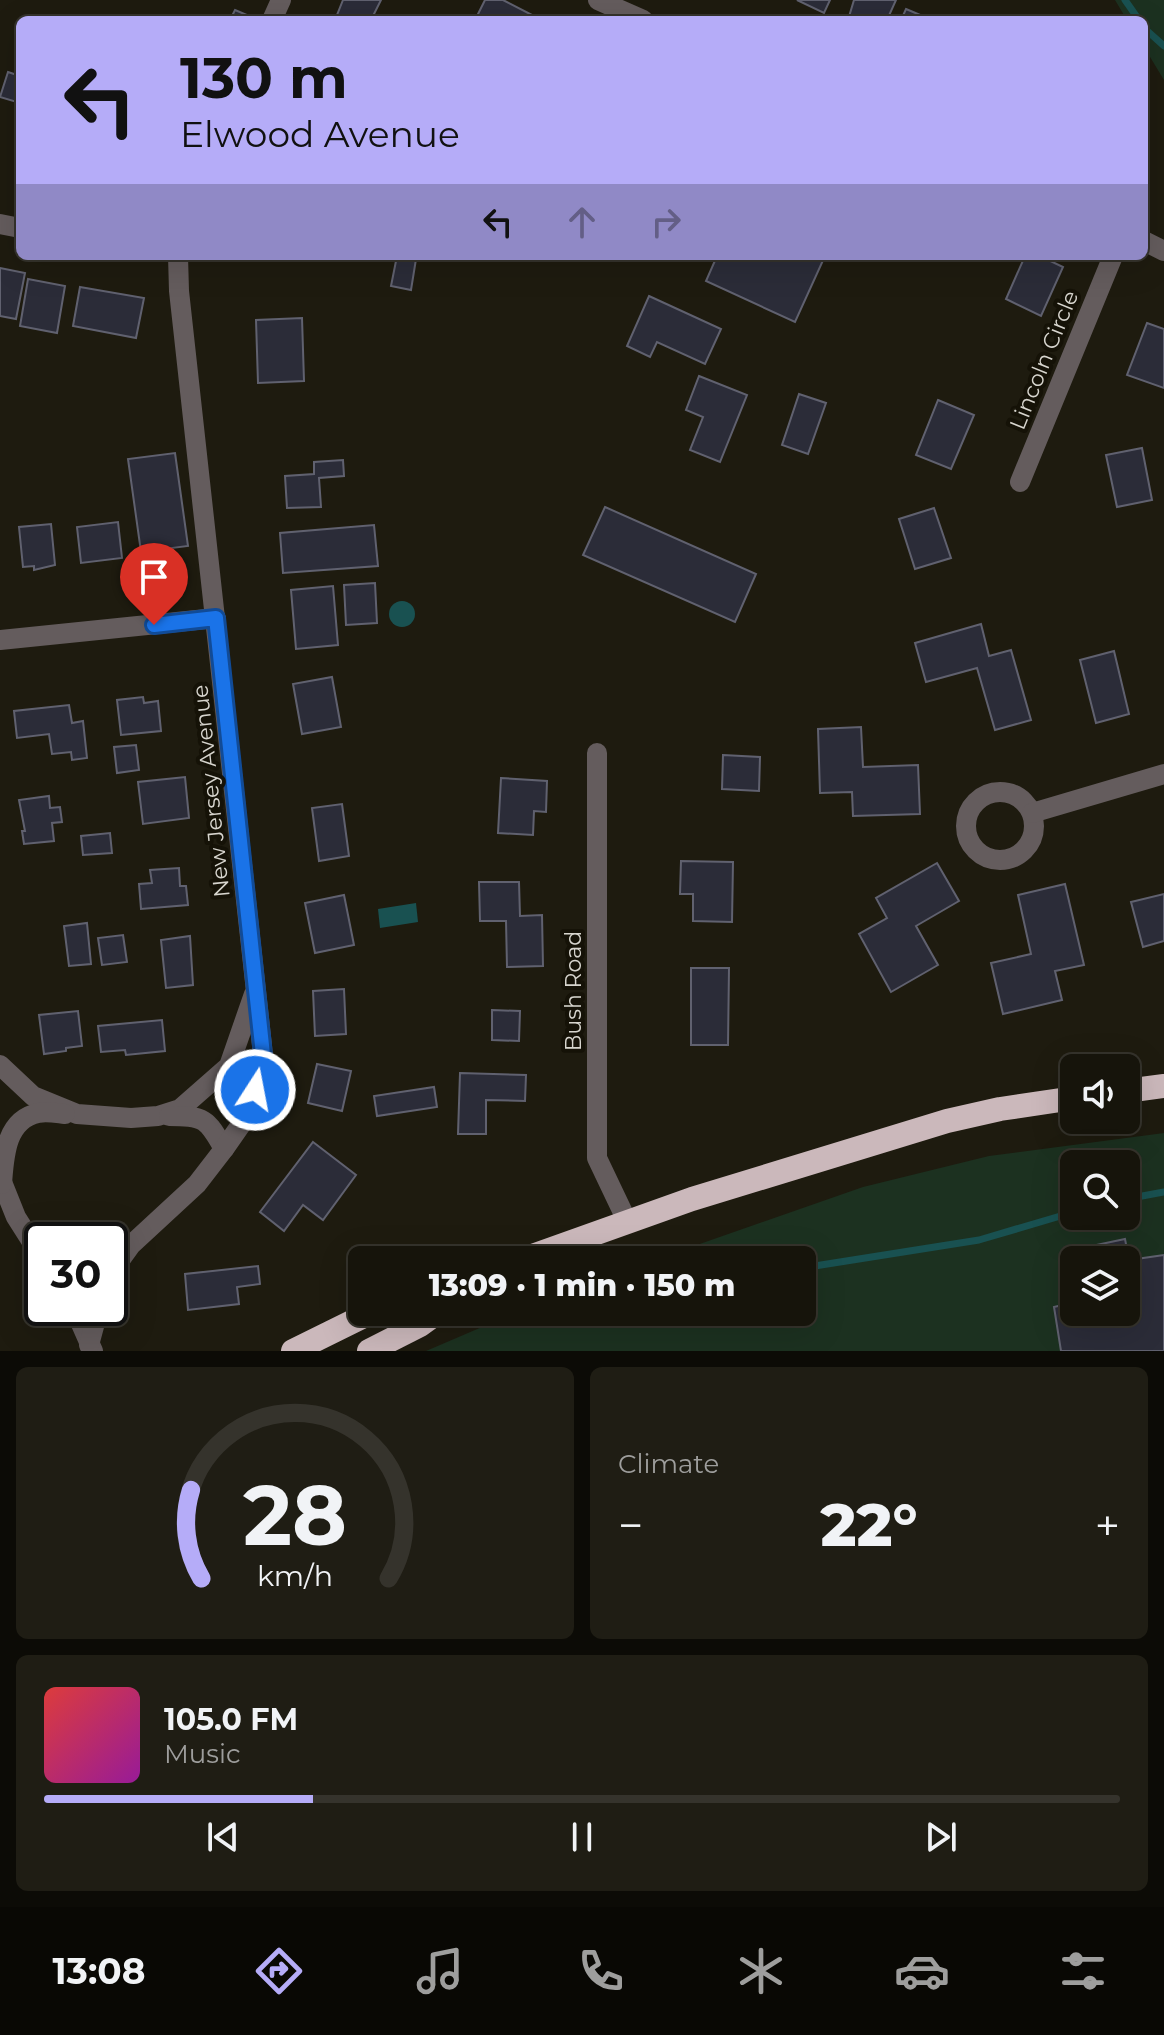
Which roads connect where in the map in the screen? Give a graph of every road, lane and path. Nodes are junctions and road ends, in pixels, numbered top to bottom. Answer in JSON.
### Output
{"nodes":[{"id":1,"x":598,"y":0,"type":"edge"},
{"id":2,"x":634,"y":16,"type":"edge"},
{"id":3,"x":174,"y":260,"type":"edge"},
{"id":4,"x":1111,"y":260,"type":"edge"},
{"id":5,"x":1020,"y":482,"type":"dead end"},
{"id":6,"x":216,"y":618,"type":"junction"},
{"id":7,"x":0,"y":640,"type":"edge"},
{"id":8,"x":597,"y":753,"type":"dead end"},
{"id":9,"x":1164,"y":774,"type":"edge"},
{"id":10,"x":1032,"y":813,"type":"dead end"},
{"id":11,"x":257,"y":986,"type":"junction"},
{"id":12,"x":0,"y":1065,"type":"edge"},
{"id":13,"x":1164,"y":1086,"type":"edge"},
{"id":14,"x":1140,"y":1089,"type":"edge"},
{"id":15,"x":1060,"y":1101,"type":"edge"},
{"id":16,"x":77,"y":1114,"type":"junction"},
{"id":17,"x":158,"y":1116,"type":"junction"},
{"id":18,"x":224,"y":1149,"type":"junction"},
{"id":19,"x":1,"y":1181,"type":"edge"},
{"id":20,"x":627,"y":1221,"type":"junction"},
{"id":21,"x":24,"y":1224,"type":"edge"},
{"id":22,"x":128,"y":1245,"type":"edge"},
{"id":23,"x":559,"y":1246,"type":"edge"},
{"id":24,"x":348,"y":1324,"type":"edge"},
{"id":25,"x":82,"y":1326,"type":"edge"},
{"id":26,"x":95,"y":1326,"type":"edge"},
{"id":27,"x":418,"y":1326,"type":"edge"},
{"id":28,"x":91,"y":1348,"type":"edge"},
{"id":29,"x":293,"y":1351,"type":"edge"},
{"id":30,"x":369,"y":1351,"type":"edge"}],
"edges":[{"from":1,"to":2,"type":"street"},
{"from":3,"to":6,"type":"street","name":"New Jersey Avenue"},
{"from":4,"to":5,"type":"street","name":"Lincoln Circle"},
{"from":6,"to":7,"type":"street"},
{"from":6,"to":11,"type":"street","name":"New Jersey Avenue"},
{"from":8,"to":20,"type":"street","name":"Bush Road"},
{"from":9,"to":10,"type":"street"},
{"from":11,"to":17,"type":"street","name":"New Jersey Avenue"},
{"from":11,"to":18,"type":"street","name":"New Jersey Avenue"},
{"from":12,"to":16,"type":"street","name":"New Jersey Avenue"},
{"from":13,"to":14,"type":"highway"},
{"from":15,"to":20,"type":"highway"},
{"from":16,"to":17,"type":"street","name":"New Jersey Avenue"},
{"from":16,"to":19,"type":"street","name":"New Jersey Avenue"},
{"from":17,"to":18,"type":"street","name":"New Jersey Avenue"},
{"from":18,"to":22,"type":"street","name":"New Jersey Avenue"},
{"from":19,"to":21,"type":"street"},
{"from":20,"to":23,"type":"highway"},
{"from":24,"to":29,"type":"highway"},
{"from":25,"to":28,"type":"street"},
{"from":26,"to":28,"type":"street"},
{"from":27,"to":30,"type":"highway"}]}
